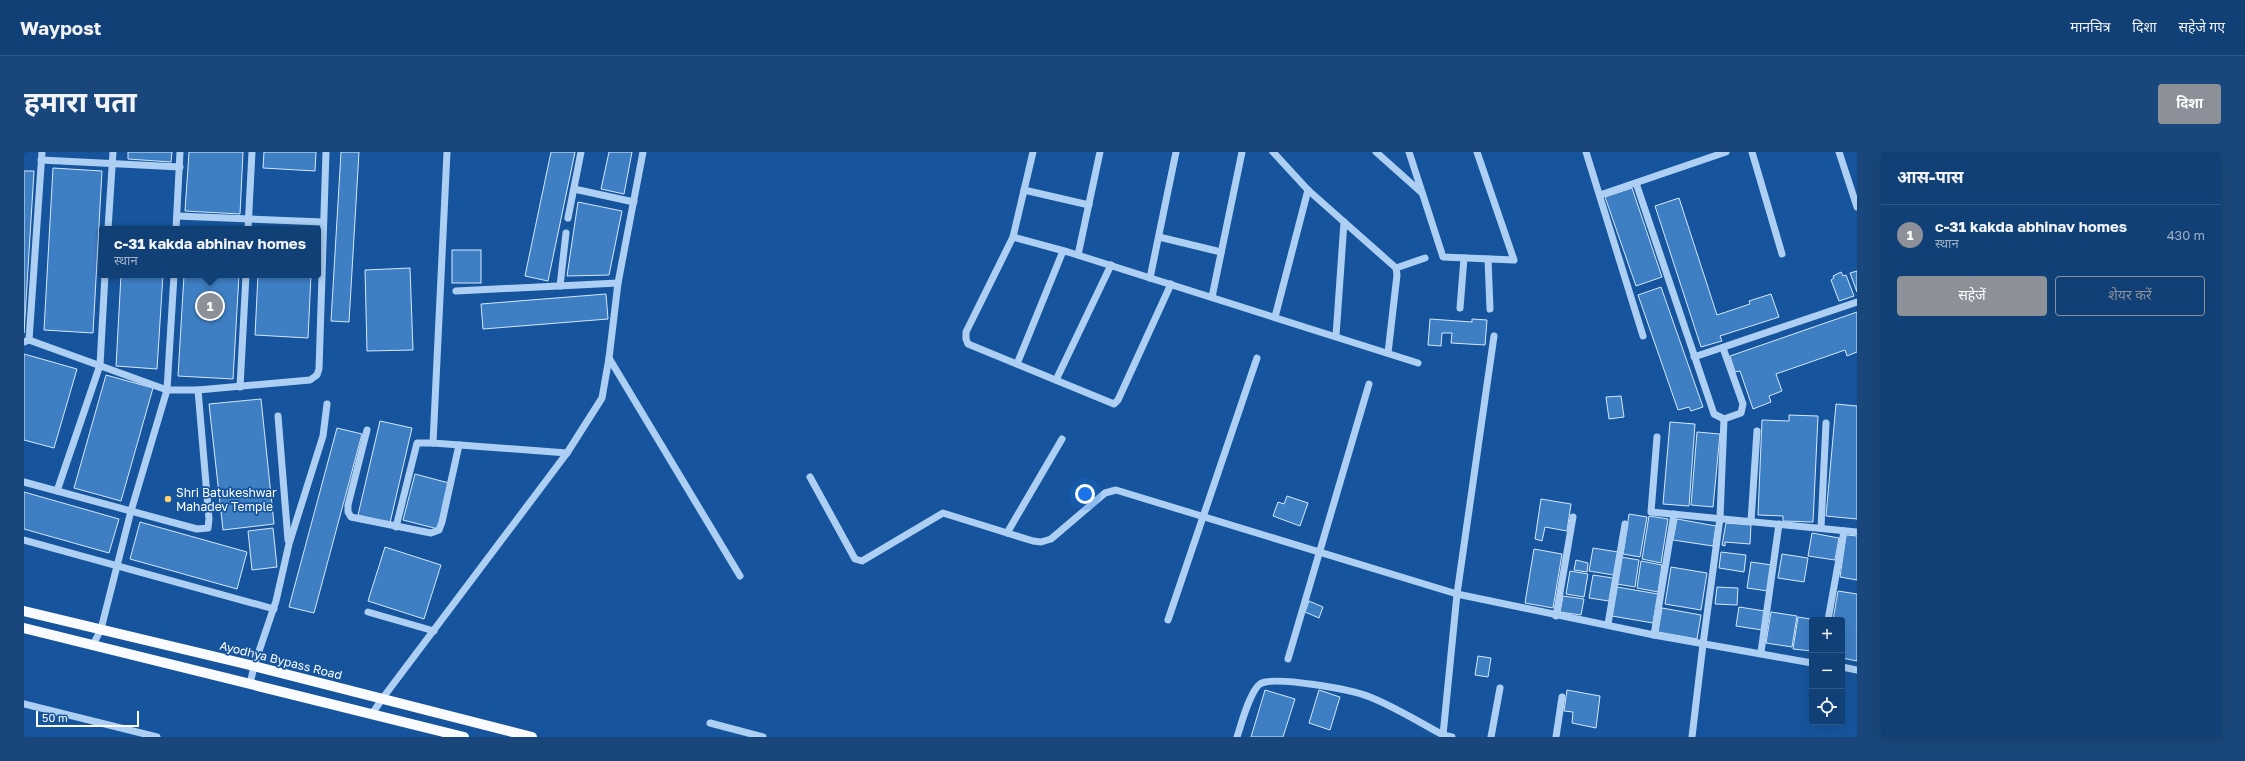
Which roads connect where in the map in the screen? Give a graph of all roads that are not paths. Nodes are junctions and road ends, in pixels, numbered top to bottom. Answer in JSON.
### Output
{"nodes":[{"id":1,"x":42,"y":152,"type":"edge"},
{"id":2,"x":113,"y":152,"type":"edge"},
{"id":3,"x":180,"y":152,"type":"edge"},
{"id":4,"x":252,"y":152,"type":"edge"},
{"id":5,"x":326,"y":152,"type":"edge"},
{"id":6,"x":447,"y":152,"type":"edge"},
{"id":7,"x":582,"y":152,"type":"edge"},
{"id":8,"x":642,"y":152,"type":"edge"},
{"id":9,"x":1033,"y":152,"type":"edge"},
{"id":10,"x":1100,"y":152,"type":"edge"},
{"id":11,"x":1176,"y":152,"type":"edge"},
{"id":12,"x":1242,"y":152,"type":"edge"},
{"id":13,"x":1273,"y":152,"type":"edge"},
{"id":14,"x":1376,"y":152,"type":"edge"},
{"id":15,"x":1409,"y":152,"type":"edge"},
{"id":16,"x":1477,"y":152,"type":"edge"},
{"id":17,"x":1586,"y":152,"type":"edge"},
{"id":18,"x":1726,"y":152,"type":"edge"},
{"id":19,"x":1752,"y":152,"type":"edge"},
{"id":20,"x":1839,"y":152,"type":"edge"},
{"id":21,"x":41,"y":160,"type":"junction"},
{"id":22,"x":112,"y":163,"type":"junction"},
{"id":23,"x":180,"y":167,"type":"junction"},
{"id":24,"x":1636,"y":183,"type":"junction"},
{"id":25,"x":574,"y":189,"type":"junction"},
{"id":26,"x":1024,"y":190,"type":"junction"},
{"id":27,"x":1308,"y":190,"type":"junction"},
{"id":28,"x":1423,"y":194,"type":"junction"},
{"id":29,"x":1600,"y":195,"type":"junction"},
{"id":30,"x":634,"y":202,"type":"junction"},
{"id":31,"x":1089,"y":204,"type":"junction"},
{"id":32,"x":1857,"y":207,"type":"edge"},
{"id":33,"x":177,"y":216,"type":"junction"},
{"id":34,"x":568,"y":218,"type":"dead end"},
{"id":35,"x":248,"y":219,"type":"junction"},
{"id":36,"x":323,"y":222,"type":"junction"},
{"id":37,"x":1344,"y":222,"type":"junction"},
{"id":38,"x":108,"y":226,"type":"edge"},
{"id":39,"x":176,"y":226,"type":"edge"},
{"id":40,"x":248,"y":226,"type":"edge"},
{"id":41,"x":566,"y":233,"type":"dead end"},
{"id":42,"x":1014,"y":237,"type":"junction"},
{"id":43,"x":1159,"y":237,"type":"junction"},
{"id":44,"x":1063,"y":251,"type":"junction"},
{"id":45,"x":1221,"y":252,"type":"junction"},
{"id":46,"x":1782,"y":254,"type":"dead end"},
{"id":47,"x":1078,"y":255,"type":"junction"},
{"id":48,"x":1425,"y":258,"type":"dead end"},
{"id":49,"x":1464,"y":258,"type":"junction"},
{"id":50,"x":1488,"y":259,"type":"junction"},
{"id":51,"x":1112,"y":265,"type":"junction"},
{"id":52,"x":1396,"y":268,"type":"junction"},
{"id":53,"x":105,"y":278,"type":"edge"},
{"id":54,"x":174,"y":278,"type":"edge"},
{"id":55,"x":246,"y":278,"type":"edge"},
{"id":56,"x":1150,"y":278,"type":"junction"},
{"id":57,"x":618,"y":283,"type":"junction"},
{"id":58,"x":1171,"y":284,"type":"junction"},
{"id":59,"x":560,"y":286,"type":"junction"},
{"id":60,"x":456,"y":291,"type":"dead end"},
{"id":61,"x":1212,"y":297,"type":"junction"},
{"id":62,"x":1857,"y":302,"type":"edge"},
{"id":63,"x":1460,"y":308,"type":"dead end"},
{"id":64,"x":1490,"y":309,"type":"dead end"},
{"id":65,"x":1275,"y":317,"type":"junction"},
{"id":66,"x":1336,"y":336,"type":"junction"},
{"id":67,"x":1494,"y":336,"type":"dead end"},
{"id":68,"x":1643,"y":336,"type":"dead end"},
{"id":69,"x":26,"y":341,"type":"edge"},
{"id":70,"x":1723,"y":348,"type":"junction"},
{"id":71,"x":1388,"y":353,"type":"junction"},
{"id":72,"x":1694,"y":357,"type":"junction"},
{"id":73,"x":609,"y":358,"type":"junction"},
{"id":74,"x":1257,"y":358,"type":"dead end"},
{"id":75,"x":1418,"y":363,"type":"dead end"},
{"id":76,"x":1017,"y":364,"type":"junction"},
{"id":77,"x":100,"y":365,"type":"junction"},
{"id":78,"x":1056,"y":380,"type":"junction"},
{"id":79,"x":1369,"y":384,"type":"dead end"},
{"id":80,"x":240,"y":387,"type":"junction"},
{"id":81,"x":167,"y":390,"type":"junction"},
{"id":82,"x":198,"y":390,"type":"junction"},
{"id":83,"x":328,"y":404,"type":"dead end"},
{"id":84,"x":278,"y":416,"type":"dead end"},
{"id":85,"x":1724,"y":419,"type":"junction"},
{"id":86,"x":1826,"y":423,"type":"dead end"},
{"id":87,"x":367,"y":430,"type":"dead end"},
{"id":88,"x":1757,"y":431,"type":"dead end"},
{"id":89,"x":1657,"y":437,"type":"dead end"},
{"id":90,"x":1062,"y":439,"type":"dead end"},
{"id":91,"x":433,"y":443,"type":"junction"},
{"id":92,"x":459,"y":445,"type":"junction"},
{"id":93,"x":567,"y":453,"type":"junction"},
{"id":94,"x":810,"y":477,"type":"dead end"},
{"id":95,"x":24,"y":482,"type":"edge"},
{"id":96,"x":57,"y":491,"type":"junction"},
{"id":97,"x":131,"y":511,"type":"junction"},
{"id":98,"x":1674,"y":514,"type":"junction"},
{"id":99,"x":1204,"y":516,"type":"junction"},
{"id":100,"x":1572,"y":517,"type":"dead end"},
{"id":101,"x":1720,"y":518,"type":"junction"},
{"id":102,"x":1751,"y":521,"type":"junction"},
{"id":103,"x":1625,"y":524,"type":"dead end"},
{"id":104,"x":1779,"y":524,"type":"junction"},
{"id":105,"x":396,"y":527,"type":"junction"},
{"id":106,"x":1821,"y":528,"type":"junction"},
{"id":107,"x":1844,"y":531,"type":"junction"},
{"id":108,"x":1857,"y":532,"type":"edge"},
{"id":109,"x":1007,"y":533,"type":"junction"},
{"id":110,"x":24,"y":540,"type":"edge"},
{"id":111,"x":289,"y":544,"type":"junction"},
{"id":112,"x":1320,"y":552,"type":"junction"},
{"id":113,"x":117,"y":567,"type":"junction"},
{"id":114,"x":740,"y":576,"type":"dead end"},
{"id":115,"x":1457,"y":594,"type":"junction"},
{"id":116,"x":274,"y":609,"type":"junction"},
{"id":117,"x":24,"y":611,"type":"edge"},
{"id":118,"x":368,"y":612,"type":"dead end"},
{"id":119,"x":1556,"y":616,"type":"junction"},
{"id":120,"x":1829,"y":617,"type":"edge"},
{"id":121,"x":1168,"y":620,"type":"dead end"},
{"id":122,"x":1608,"y":624,"type":"junction"},
{"id":123,"x":24,"y":628,"type":"edge"},
{"id":124,"x":101,"y":629,"type":"junction"},
{"id":125,"x":434,"y":631,"type":"junction"},
{"id":126,"x":1654,"y":635,"type":"junction"},
{"id":127,"x":1703,"y":644,"type":"junction"},
{"id":128,"x":93,"y":645,"type":"junction"},
{"id":129,"x":1761,"y":652,"type":"junction"},
{"id":130,"x":1288,"y":659,"type":"dead end"},
{"id":131,"x":1809,"y":662,"type":"edge"},
{"id":132,"x":254,"y":666,"type":"junction"},
{"id":133,"x":1845,"y":668,"type":"edge"},
{"id":134,"x":1857,"y":670,"type":"edge"},
{"id":135,"x":250,"y":684,"type":"junction"},
{"id":136,"x":1500,"y":688,"type":"dead end"},
{"id":137,"x":1562,"y":697,"type":"dead end"},
{"id":138,"x":382,"y":699,"type":"junction"},
{"id":139,"x":24,"y":704,"type":"edge"},
{"id":140,"x":372,"y":714,"type":"junction"},
{"id":141,"x":710,"y":723,"type":"dead end"},
{"id":142,"x":740,"y":734,"type":"edge"},
{"id":143,"x":1443,"y":735,"type":"junction"},
{"id":144,"x":157,"y":737,"type":"edge"},
{"id":145,"x":464,"y":737,"type":"edge"},
{"id":146,"x":532,"y":737,"type":"edge"},
{"id":147,"x":763,"y":737,"type":"edge"},
{"id":148,"x":1237,"y":737,"type":"edge"},
{"id":149,"x":1452,"y":737,"type":"edge"},
{"id":150,"x":1491,"y":737,"type":"edge"},
{"id":151,"x":1556,"y":737,"type":"edge"},
{"id":152,"x":1692,"y":737,"type":"edge"}],
"edges":[{"from":1,"to":21,"type":"street"},
{"from":2,"to":22,"type":"street"},
{"from":3,"to":23,"type":"street"},
{"from":4,"to":35,"type":"street"},
{"from":5,"to":36,"type":"street"},
{"from":6,"to":91,"type":"street"},
{"from":7,"to":25,"type":"street"},
{"from":8,"to":30,"type":"street"},
{"from":9,"to":26,"type":"street"},
{"from":10,"to":31,"type":"street"},
{"from":11,"to":43,"type":"street"},
{"from":12,"to":45,"type":"street"},
{"from":13,"to":27,"type":"street"},
{"from":14,"to":28,"type":"street"},
{"from":15,"to":28,"type":"street"},
{"from":16,"to":50,"type":"street"},
{"from":17,"to":29,"type":"street"},
{"from":18,"to":24,"type":"street"},
{"from":19,"to":46,"type":"street"},
{"from":20,"to":32,"type":"street"},
{"from":21,"to":22,"type":"street"},
{"from":21,"to":69,"type":"street"},
{"from":22,"to":23,"type":"street"},
{"from":22,"to":38,"type":"street"},
{"from":23,"to":33,"type":"street"},
{"from":24,"to":29,"type":"street"},
{"from":24,"to":72,"type":"street"},
{"from":25,"to":30,"type":"street"},
{"from":25,"to":34,"type":"street"},
{"from":26,"to":31,"type":"street"},
{"from":26,"to":42,"type":"street"},
{"from":27,"to":37,"type":"street"},
{"from":27,"to":65,"type":"street"},
{"from":28,"to":49,"type":"street"},
{"from":29,"to":68,"type":"street"},
{"from":30,"to":57,"type":"street"},
{"from":31,"to":47,"type":"street"},
{"from":33,"to":35,"type":"street"},
{"from":33,"to":39,"type":"street"},
{"from":35,"to":36,"type":"street"},
{"from":35,"to":40,"type":"street"},
{"from":36,"to":80,"type":"street"},
{"from":37,"to":52,"type":"street"},
{"from":37,"to":66,"type":"street"},
{"from":41,"to":59,"type":"street"},
{"from":42,"to":44,"type":"street"},
{"from":42,"to":76,"type":"street"},
{"from":43,"to":45,"type":"street"},
{"from":43,"to":56,"type":"street"},
{"from":44,"to":47,"type":"street"},
{"from":44,"to":76,"type":"street"},
{"from":45,"to":61,"type":"street"},
{"from":47,"to":51,"type":"street"},
{"from":48,"to":52,"type":"street"},
{"from":49,"to":50,"type":"street"},
{"from":49,"to":63,"type":"street"},
{"from":50,"to":64,"type":"street"},
{"from":51,"to":56,"type":"street"},
{"from":51,"to":78,"type":"street"},
{"from":52,"to":71,"type":"street"},
{"from":53,"to":77,"type":"street"},
{"from":54,"to":81,"type":"street"},
{"from":55,"to":80,"type":"street"},
{"from":56,"to":58,"type":"street"},
{"from":57,"to":59,"type":"street"},
{"from":57,"to":73,"type":"street"},
{"from":58,"to":61,"type":"street"},
{"from":58,"to":78,"type":"street"},
{"from":59,"to":60,"type":"street"},
{"from":61,"to":65,"type":"street"},
{"from":62,"to":70,"type":"street"},
{"from":65,"to":66,"type":"street"},
{"from":66,"to":71,"type":"street"},
{"from":67,"to":115,"type":"street"},
{"from":69,"to":77,"type":"street"},
{"from":70,"to":72,"type":"street"},
{"from":70,"to":85,"type":"street"},
{"from":71,"to":75,"type":"street"},
{"from":72,"to":85,"type":"street"},
{"from":73,"to":93,"type":"street"},
{"from":73,"to":114,"type":"street"},
{"from":74,"to":99,"type":"street"},
{"from":76,"to":78,"type":"street"},
{"from":77,"to":81,"type":"street"},
{"from":77,"to":96,"type":"street"},
{"from":79,"to":112,"type":"street"},
{"from":80,"to":82,"type":"street"},
{"from":81,"to":82,"type":"street"},
{"from":81,"to":97,"type":"street"},
{"from":82,"to":97,"type":"street"},
{"from":83,"to":111,"type":"street"},
{"from":84,"to":111,"type":"street"},
{"from":85,"to":101,"type":"street"},
{"from":86,"to":106,"type":"street"},
{"from":87,"to":105,"type":"street"},
{"from":88,"to":102,"type":"street"},
{"from":89,"to":98,"type":"street"},
{"from":90,"to":109,"type":"street"},
{"from":91,"to":92,"type":"street"},
{"from":91,"to":105,"type":"street"},
{"from":92,"to":93,"type":"street"},
{"from":92,"to":105,"type":"street"},
{"from":93,"to":125,"type":"street"},
{"from":94,"to":109,"type":"street"},
{"from":95,"to":96,"type":"street"},
{"from":96,"to":97,"type":"street"},
{"from":97,"to":113,"type":"street"},
{"from":98,"to":101,"type":"street"},
{"from":98,"to":126,"type":"street"},
{"from":99,"to":109,"type":"street"},
{"from":99,"to":112,"type":"street"},
{"from":99,"to":121,"type":"street"},
{"from":100,"to":119,"type":"street"},
{"from":101,"to":102,"type":"street"},
{"from":101,"to":127,"type":"street"},
{"from":102,"to":104,"type":"street"},
{"from":103,"to":122,"type":"street"},
{"from":104,"to":106,"type":"street"},
{"from":104,"to":129,"type":"street"},
{"from":106,"to":107,"type":"street"},
{"from":107,"to":108,"type":"street"},
{"from":107,"to":120,"type":"street"},
{"from":110,"to":113,"type":"street"},
{"from":111,"to":116,"type":"street"},
{"from":112,"to":115,"type":"street"},
{"from":112,"to":130,"type":"street"},
{"from":113,"to":116,"type":"street"},
{"from":113,"to":124,"type":"street"},
{"from":115,"to":119,"type":"street"},
{"from":115,"to":143,"type":"street"},
{"from":116,"to":132,"type":"street"},
{"from":117,"to":124,"type":"main road","name":"Ayodhya Bypass Road"},
{"from":118,"to":125,"type":"street"},
{"from":119,"to":122,"type":"street"},
{"from":122,"to":126,"type":"street"},
{"from":123,"to":128,"type":"main road"},
{"from":124,"to":128,"type":"street"},
{"from":124,"to":132,"type":"main road","name":"Ayodhya Bypass Road"},
{"from":125,"to":138,"type":"street"},
{"from":126,"to":127,"type":"street"},
{"from":127,"to":129,"type":"street"},
{"from":127,"to":152,"type":"street"},
{"from":128,"to":135,"type":"main road"},
{"from":129,"to":131,"type":"street"},
{"from":132,"to":135,"type":"street"},
{"from":132,"to":138,"type":"main road","name":"Ayodhya Bypass Road"},
{"from":133,"to":134,"type":"street"},
{"from":135,"to":140,"type":"main road"},
{"from":136,"to":150,"type":"street"},
{"from":137,"to":151,"type":"street"},
{"from":138,"to":140,"type":"street"},
{"from":138,"to":146,"type":"main road","name":"Ayodhya Bypass Road"},
{"from":139,"to":144,"type":"street"},
{"from":140,"to":145,"type":"main road"},
{"from":141,"to":142,"type":"street"},
{"from":142,"to":147,"type":"street"},
{"from":143,"to":148,"type":"street"},
{"from":143,"to":149,"type":"street"}]}
